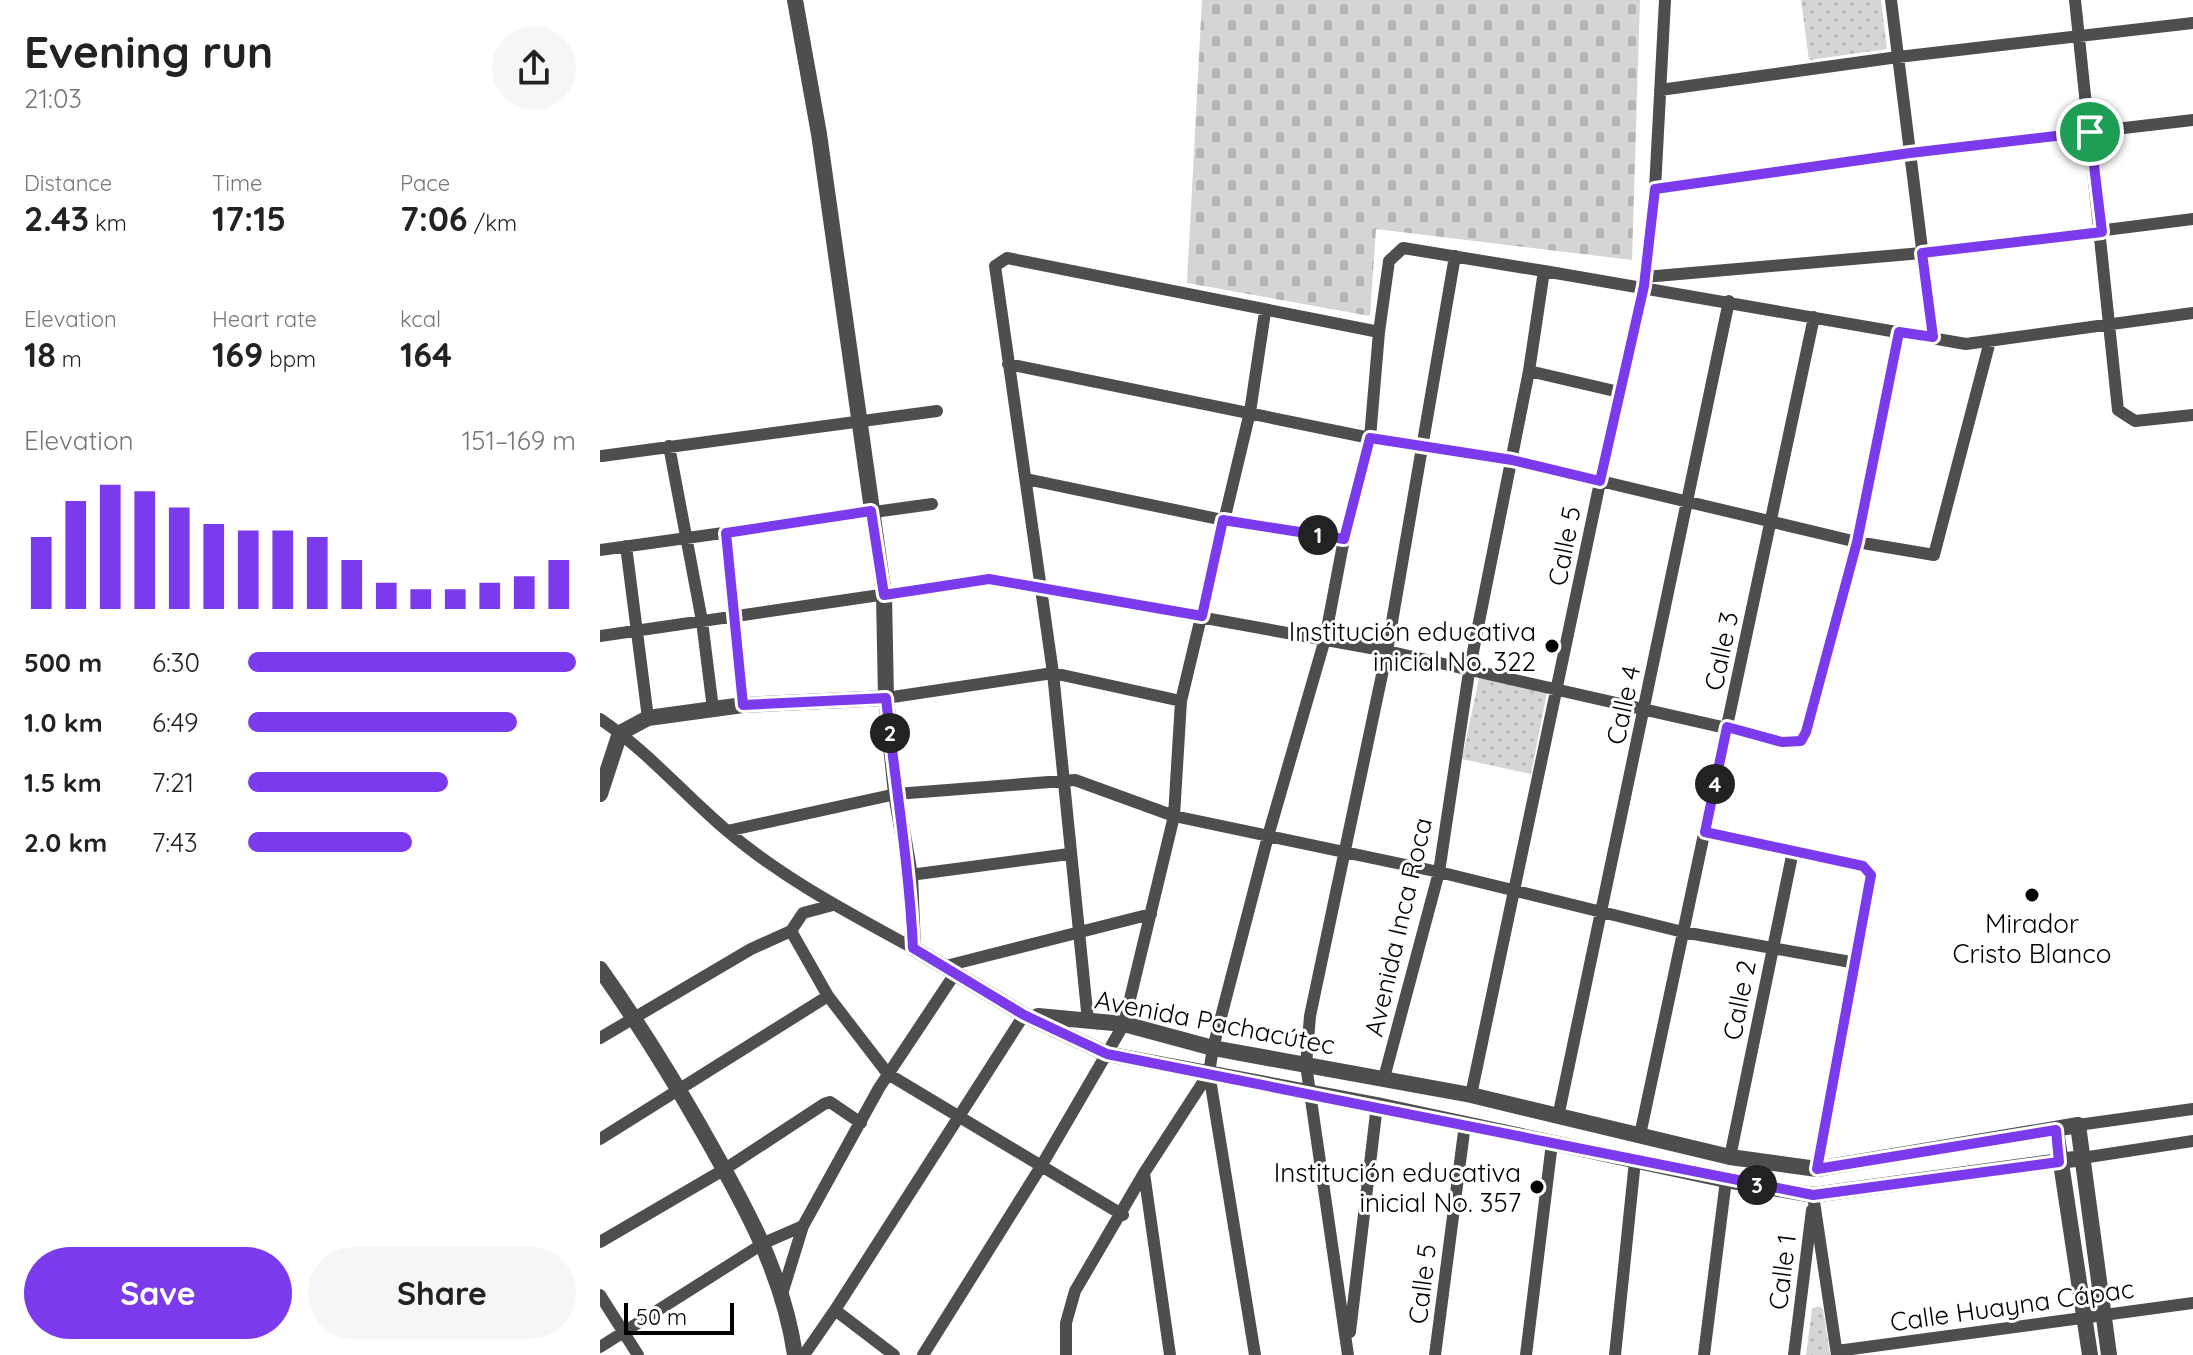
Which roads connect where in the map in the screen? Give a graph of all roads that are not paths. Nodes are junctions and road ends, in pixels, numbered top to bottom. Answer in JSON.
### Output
{"nodes":[{"id":1,"x":795,"y":0,"type":"edge"},
{"id":2,"x":1665,"y":0,"type":"edge"},
{"id":3,"x":1891,"y":0,"type":"edge"},
{"id":4,"x":2075,"y":0,"type":"edge"},
{"id":5,"x":2193,"y":23,"type":"edge"},
{"id":6,"x":2079,"y":36,"type":"junction"},
{"id":7,"x":1898,"y":57,"type":"junction"},
{"id":8,"x":1660,"y":90,"type":"junction"},
{"id":9,"x":2193,"y":120,"type":"edge"},
{"id":10,"x":2090,"y":132,"type":"junction"},
{"id":11,"x":1910,"y":153,"type":"junction"},
{"id":12,"x":1655,"y":189,"type":"junction"},
{"id":13,"x":2193,"y":219,"type":"edge"},
{"id":14,"x":2102,"y":232,"type":"junction"},
{"id":15,"x":1922,"y":253,"type":"junction"},
{"id":16,"x":1455,"y":256,"type":"junction"},
{"id":17,"x":1544,"y":271,"type":"junction"},
{"id":18,"x":1645,"y":282,"type":"junction"},
{"id":19,"x":1729,"y":301,"type":"junction"},
{"id":20,"x":1265,"y":312,"type":"junction"},
{"id":21,"x":2193,"y":313,"type":"edge"},
{"id":22,"x":1814,"y":317,"type":"junction"},
{"id":23,"x":2109,"y":322,"type":"junction"},
{"id":24,"x":1379,"y":332,"type":"junction"},
{"id":25,"x":1899,"y":332,"type":"junction"},
{"id":26,"x":1933,"y":337,"type":"junction"},
{"id":27,"x":1990,"y":341,"type":"junction"},
{"id":28,"x":1008,"y":364,"type":"junction"},
{"id":29,"x":1529,"y":371,"type":"junction"},
{"id":30,"x":1619,"y":392,"type":"junction"},
{"id":31,"x":937,"y":411,"type":"dead end"},
{"id":32,"x":1250,"y":412,"type":"junction"},
{"id":33,"x":2193,"y":415,"type":"edge"},
{"id":34,"x":858,"y":419,"type":"junction"},
{"id":35,"x":1370,"y":438,"type":"junction"},
{"id":36,"x":669,"y":446,"type":"junction"},
{"id":37,"x":1425,"y":447,"type":"junction"},
{"id":38,"x":602,"y":456,"type":"dead end"},
{"id":39,"x":1512,"y":460,"type":"junction"},
{"id":40,"x":1026,"y":479,"type":"junction"},
{"id":41,"x":1600,"y":481,"type":"junction"},
{"id":42,"x":1688,"y":501,"type":"junction"},
{"id":43,"x":932,"y":504,"type":"dead end"},
{"id":44,"x":871,"y":511,"type":"junction"},
{"id":45,"x":1771,"y":519,"type":"junction"},
{"id":46,"x":1223,"y":520,"type":"junction"},
{"id":47,"x":726,"y":533,"type":"junction"},
{"id":48,"x":688,"y":539,"type":"junction"},
{"id":49,"x":1344,"y":539,"type":"junction"},
{"id":50,"x":1857,"y":542,"type":"junction"},
{"id":51,"x":626,"y":546,"type":"junction"},
{"id":52,"x":600,"y":550,"type":"edge"},
{"id":53,"x":1040,"y":587,"type":"junction"},
{"id":54,"x":884,"y":595,"type":"junction"},
{"id":55,"x":735,"y":616,"type":"junction"},
{"id":56,"x":1202,"y":616,"type":"junction"},
{"id":57,"x":702,"y":621,"type":"junction"},
{"id":58,"x":637,"y":630,"type":"junction"},
{"id":59,"x":600,"y":636,"type":"edge"},
{"id":60,"x":1325,"y":639,"type":"junction"},
{"id":61,"x":1387,"y":651,"type":"junction"},
{"id":62,"x":1469,"y":672,"type":"junction"},
{"id":63,"x":1053,"y":673,"type":"junction"},
{"id":64,"x":1558,"y":690,"type":"junction"},
{"id":65,"x":886,"y":698,"type":"junction"},
{"id":66,"x":1181,"y":701,"type":"junction"},
{"id":67,"x":743,"y":705,"type":"junction"},
{"id":68,"x":1645,"y":707,"type":"junction"},
{"id":69,"x":713,"y":709,"type":"junction"},
{"id":70,"x":648,"y":718,"type":"junction"},
{"id":71,"x":600,"y":719,"type":"edge"},
{"id":72,"x":1727,"y":727,"type":"junction"},
{"id":73,"x":620,"y":733,"type":"junction"},
{"id":74,"x":1064,"y":779,"type":"junction"},
{"id":75,"x":600,"y":794,"type":"edge"},
{"id":76,"x":896,"y":794,"type":"junction"},
{"id":77,"x":1174,"y":816,"type":"junction"},
{"id":78,"x":727,"y":831,"type":"junction"},
{"id":79,"x":1705,"y":832,"type":"junction"},
{"id":80,"x":1268,"y":836,"type":"junction"},
{"id":81,"x":1793,"y":851,"type":"junction"},
{"id":82,"x":1346,"y":852,"type":"junction"},
{"id":83,"x":1069,"y":854,"type":"junction"},
{"id":84,"x":1439,"y":872,"type":"junction"},
{"id":85,"x":910,"y":875,"type":"junction"},
{"id":86,"x":1515,"y":891,"type":"junction"},
{"id":87,"x":833,"y":905,"type":"junction"},
{"id":88,"x":1602,"y":910,"type":"junction"},
{"id":89,"x":1151,"y":914,"type":"junction"},
{"id":90,"x":791,"y":931,"type":"junction"},
{"id":91,"x":1683,"y":932,"type":"junction"},
{"id":92,"x":1079,"y":933,"type":"junction"},
{"id":93,"x":913,"y":948,"type":"junction"},
{"id":94,"x":1771,"y":950,"type":"junction"},
{"id":95,"x":1856,"y":963,"type":"junction"},
{"id":96,"x":600,"y":969,"type":"edge"},
{"id":97,"x":948,"y":971,"type":"junction"},
{"id":98,"x":828,"y":996,"type":"junction"},
{"id":99,"x":1024,"y":1015,"type":"junction"},
{"id":100,"x":635,"y":1018,"type":"junction"},
{"id":101,"x":1088,"y":1021,"type":"junction"},
{"id":102,"x":1124,"y":1024,"type":"junction"},
{"id":103,"x":600,"y":1038,"type":"edge"},
{"id":104,"x":1213,"y":1048,"type":"junction"},
{"id":105,"x":1107,"y":1054,"type":"junction"},
{"id":106,"x":1306,"y":1065,"type":"junction"},
{"id":107,"x":1209,"y":1073,"type":"junction"},
{"id":108,"x":888,"y":1074,"type":"junction"},
{"id":109,"x":1384,"y":1078,"type":"junction"},
{"id":110,"x":679,"y":1090,"type":"junction"},
{"id":111,"x":1310,"y":1094,"type":"junction"},
{"id":112,"x":1471,"y":1095,"type":"junction"},
{"id":113,"x":1377,"y":1105,"type":"junction"},
{"id":114,"x":2193,"y":1109,"type":"edge"},
{"id":115,"x":961,"y":1117,"type":"junction"},
{"id":116,"x":1558,"y":1117,"type":"junction"},
{"id":117,"x":861,"y":1123,"type":"junction"},
{"id":118,"x":1465,"y":1124,"type":"junction"},
{"id":119,"x":2078,"y":1125,"type":"junction"},
{"id":120,"x":2056,"y":1130,"type":"junction"},
{"id":121,"x":1640,"y":1135,"type":"junction"},
{"id":122,"x":600,"y":1139,"type":"edge"},
{"id":123,"x":2193,"y":1141,"type":"edge"},
{"id":124,"x":1552,"y":1143,"type":"junction"},
{"id":125,"x":1730,"y":1157,"type":"junction"},
{"id":126,"x":2082,"y":1158,"type":"junction"},
{"id":127,"x":1635,"y":1161,"type":"junction"},
{"id":128,"x":2059,"y":1162,"type":"junction"},
{"id":129,"x":1040,"y":1168,"type":"junction"},
{"id":130,"x":725,"y":1169,"type":"junction"},
{"id":131,"x":1817,"y":1169,"type":"junction"},
{"id":132,"x":1144,"y":1173,"type":"junction"},
{"id":133,"x":1726,"y":1180,"type":"junction"},
{"id":134,"x":1813,"y":1195,"type":"junction"},
{"id":135,"x":1123,"y":1215,"type":"junction"},
{"id":136,"x":803,"y":1226,"type":"junction"},
{"id":137,"x":600,"y":1242,"type":"edge"},
{"id":138,"x":764,"y":1243,"type":"junction"},
{"id":139,"x":782,"y":1294,"type":"junction"},
{"id":140,"x":600,"y":1295,"type":"edge"},
{"id":141,"x":2193,"y":1303,"type":"edge"},
{"id":142,"x":835,"y":1310,"type":"junction"},
{"id":143,"x":2103,"y":1315,"type":"junction"},
{"id":144,"x":2085,"y":1317,"type":"junction"},
{"id":145,"x":624,"y":1331,"type":"junction"},
{"id":146,"x":600,"y":1347,"type":"edge"},
{"id":147,"x":1837,"y":1353,"type":"edge"},
{"id":148,"x":638,"y":1355,"type":"edge"},
{"id":149,"x":795,"y":1355,"type":"edge"},
{"id":150,"x":804,"y":1355,"type":"edge"},
{"id":151,"x":894,"y":1355,"type":"edge"},
{"id":152,"x":923,"y":1355,"type":"edge"},
{"id":153,"x":1066,"y":1355,"type":"edge"},
{"id":154,"x":1170,"y":1355,"type":"edge"},
{"id":155,"x":1255,"y":1355,"type":"edge"},
{"id":156,"x":1348,"y":1355,"type":"edge"},
{"id":157,"x":1435,"y":1355,"type":"edge"},
{"id":158,"x":1526,"y":1355,"type":"edge"},
{"id":159,"x":1615,"y":1355,"type":"edge"},
{"id":160,"x":1704,"y":1355,"type":"edge"},
{"id":161,"x":1794,"y":1355,"type":"edge"},
{"id":162,"x":2090,"y":1355,"type":"edge"},
{"id":163,"x":2109,"y":1355,"type":"edge"}],
"edges":[{"from":1,"to":34,"type":"street"},
{"from":2,"to":8,"type":"street","name":"Calle 5"},
{"from":3,"to":7,"type":"street"},
{"from":4,"to":6,"type":"street"},
{"from":5,"to":6,"type":"street"},
{"from":6,"to":7,"type":"street"},
{"from":6,"to":10,"type":"street"},
{"from":7,"to":8,"type":"street"},
{"from":7,"to":11,"type":"street"},
{"from":8,"to":12,"type":"street","name":"Calle 5"},
{"from":9,"to":10,"type":"street"},
{"from":10,"to":11,"type":"street"},
{"from":10,"to":14,"type":"street"},
{"from":11,"to":12,"type":"street"},
{"from":11,"to":15,"type":"street"},
{"from":12,"to":18,"type":"street","name":"Calle 5"},
{"from":13,"to":14,"type":"street"},
{"from":14,"to":15,"type":"street"},
{"from":14,"to":23,"type":"street"},
{"from":15,"to":18,"type":"street"},
{"from":15,"to":26,"type":"street"},
{"from":16,"to":17,"type":"street"},
{"from":16,"to":24,"type":"street"},
{"from":16,"to":37,"type":"street"},
{"from":17,"to":18,"type":"street"},
{"from":17,"to":29,"type":"street","name":"Avenida Inca Roca"},
{"from":18,"to":19,"type":"street"},
{"from":18,"to":30,"type":"street","name":"Calle 5"},
{"from":19,"to":22,"type":"street"},
{"from":19,"to":42,"type":"street","name":"Calle 4"},
{"from":20,"to":24,"type":"street"},
{"from":20,"to":28,"type":"street"},
{"from":20,"to":32,"type":"street"},
{"from":21,"to":23,"type":"street"},
{"from":22,"to":25,"type":"street"},
{"from":22,"to":45,"type":"street","name":"Calle 3"},
{"from":23,"to":27,"type":"street"},
{"from":23,"to":33,"type":"street"},
{"from":24,"to":35,"type":"street"},
{"from":25,"to":26,"type":"street"},
{"from":25,"to":50,"type":"street"},
{"from":26,"to":27,"type":"street"},
{"from":27,"to":50,"type":"street"},
{"from":28,"to":32,"type":"street"},
{"from":28,"to":40,"type":"street"},
{"from":29,"to":30,"type":"street"},
{"from":29,"to":39,"type":"street","name":"Avenida Inca Roca"},
{"from":30,"to":41,"type":"street","name":"Calle 5"},
{"from":31,"to":34,"type":"street"},
{"from":32,"to":35,"type":"street"},
{"from":32,"to":46,"type":"street"},
{"from":34,"to":36,"type":"street"},
{"from":34,"to":44,"type":"street"},
{"from":35,"to":37,"type":"street"},
{"from":35,"to":49,"type":"street"},
{"from":36,"to":38,"type":"street"},
{"from":36,"to":48,"type":"street"},
{"from":37,"to":39,"type":"street"},
{"from":37,"to":61,"type":"street"},
{"from":39,"to":41,"type":"street"},
{"from":39,"to":62,"type":"street","name":"Avenida Inca Roca"},
{"from":40,"to":46,"type":"street"},
{"from":40,"to":53,"type":"street"},
{"from":41,"to":42,"type":"street"},
{"from":41,"to":64,"type":"street","name":"Calle 5"},
{"from":42,"to":45,"type":"street"},
{"from":42,"to":68,"type":"street","name":"Calle 4"},
{"from":43,"to":44,"type":"street"},
{"from":44,"to":47,"type":"street"},
{"from":44,"to":54,"type":"street"},
{"from":45,"to":50,"type":"street"},
{"from":45,"to":72,"type":"street","name":"Calle 3"},
{"from":46,"to":49,"type":"street"},
{"from":46,"to":56,"type":"street"},
{"from":47,"to":48,"type":"street"},
{"from":47,"to":55,"type":"street"},
{"from":48,"to":51,"type":"street"},
{"from":48,"to":57,"type":"street"},
{"from":49,"to":60,"type":"street"},
{"from":50,"to":72,"type":"street"},
{"from":51,"to":52,"type":"street"},
{"from":51,"to":58,"type":"street"},
{"from":53,"to":54,"type":"street"},
{"from":53,"to":56,"type":"street"},
{"from":53,"to":63,"type":"street"},
{"from":54,"to":55,"type":"street"},
{"from":54,"to":65,"type":"street"},
{"from":55,"to":57,"type":"street"},
{"from":55,"to":67,"type":"street"},
{"from":56,"to":60,"type":"street"},
{"from":56,"to":66,"type":"street"},
{"from":57,"to":58,"type":"street"},
{"from":57,"to":69,"type":"street"},
{"from":58,"to":59,"type":"street"},
{"from":58,"to":70,"type":"street"},
{"from":60,"to":61,"type":"street"},
{"from":60,"to":80,"type":"street"},
{"from":61,"to":62,"type":"street"},
{"from":61,"to":82,"type":"street"},
{"from":62,"to":64,"type":"street"},
{"from":62,"to":84,"type":"street","name":"Avenida Inca Roca"},
{"from":63,"to":65,"type":"street"},
{"from":63,"to":66,"type":"street"},
{"from":63,"to":74,"type":"street"},
{"from":64,"to":68,"type":"street"},
{"from":64,"to":86,"type":"street","name":"Calle 5"},
{"from":65,"to":67,"type":"street"},
{"from":65,"to":76,"type":"street"},
{"from":66,"to":77,"type":"street"},
{"from":67,"to":69,"type":"street"},
{"from":68,"to":72,"type":"street"},
{"from":68,"to":88,"type":"street","name":"Calle 4"},
{"from":69,"to":70,"type":"street"},
{"from":70,"to":73,"type":"street"},
{"from":71,"to":73,"type":"street"},
{"from":72,"to":79,"type":"street","name":"Calle 3"},
{"from":73,"to":75,"type":"street"},
{"from":73,"to":78,"type":"street"},
{"from":74,"to":76,"type":"street"},
{"from":74,"to":77,"type":"street"},
{"from":74,"to":83,"type":"street"},
{"from":76,"to":78,"type":"street"},
{"from":76,"to":85,"type":"street"},
{"from":77,"to":80,"type":"street"},
{"from":77,"to":89,"type":"street"},
{"from":78,"to":87,"type":"street"},
{"from":79,"to":81,"type":"street"},
{"from":79,"to":91,"type":"street","name":"Calle 3"},
{"from":80,"to":82,"type":"street"},
{"from":80,"to":104,"type":"street"},
{"from":81,"to":94,"type":"street","name":"Calle 2"},
{"from":81,"to":95,"type":"street"},
{"from":82,"to":84,"type":"street"},
{"from":82,"to":106,"type":"street"},
{"from":83,"to":85,"type":"street"},
{"from":83,"to":92,"type":"street"},
{"from":84,"to":86,"type":"street"},
{"from":84,"to":109,"type":"street","name":"Avenida Inca Roca"},
{"from":85,"to":93,"type":"street"},
{"from":86,"to":88,"type":"street"},
{"from":86,"to":112,"type":"street","name":"Calle 5"},
{"from":87,"to":90,"type":"street"},
{"from":87,"to":93,"type":"street"},
{"from":88,"to":91,"type":"street"},
{"from":88,"to":116,"type":"street","name":"Calle 4"},
{"from":89,"to":92,"type":"street"},
{"from":89,"to":102,"type":"street"},
{"from":90,"to":98,"type":"street"},
{"from":90,"to":100,"type":"street"},
{"from":91,"to":94,"type":"street"},
{"from":91,"to":121,"type":"street","name":"Calle 3"},
{"from":92,"to":97,"type":"street"},
{"from":92,"to":101,"type":"street"},
{"from":93,"to":97,"type":"street"},
{"from":94,"to":95,"type":"street"},
{"from":94,"to":125,"type":"street","name":"Calle 2"},
{"from":95,"to":131,"type":"street"},
{"from":96,"to":100,"type":"street"},
{"from":97,"to":99,"type":"street"},
{"from":97,"to":108,"type":"street"},
{"from":98,"to":108,"type":"street"},
{"from":98,"to":110,"type":"street"},
{"from":99,"to":101,"type":"street","name":"Avenida Pachacútec"},
{"from":99,"to":105,"type":"street","name":"Avenida Pachacútec"},
{"from":99,"to":115,"type":"street"},
{"from":100,"to":103,"type":"street"},
{"from":100,"to":110,"type":"street"},
{"from":101,"to":102,"type":"street","name":"Avenida Pachacútec"},
{"from":102,"to":104,"type":"street","name":"Avenida Pachacútec"},
{"from":102,"to":105,"type":"street"},
{"from":104,"to":106,"type":"street","name":"Avenida Pachacútec"},
{"from":104,"to":107,"type":"street"},
{"from":105,"to":107,"type":"street","name":"Avenida Pachacútec"},
{"from":105,"to":129,"type":"street"},
{"from":106,"to":109,"type":"street","name":"Avenida Pachacútec"},
{"from":106,"to":111,"type":"street"},
{"from":107,"to":111,"type":"street","name":"Avenida Pachacútec"},
{"from":107,"to":132,"type":"street"},
{"from":107,"to":155,"type":"street"},
{"from":108,"to":115,"type":"street"},
{"from":108,"to":117,"type":"street"},
{"from":109,"to":112,"type":"street","name":"Avenida Pachacútec"},
{"from":110,"to":122,"type":"street"},
{"from":110,"to":130,"type":"street"},
{"from":111,"to":113,"type":"street","name":"Avenida Pachacútec"},
{"from":111,"to":156,"type":"street"},
{"from":112,"to":116,"type":"street","name":"Avenida Pachacútec"},
{"from":113,"to":118,"type":"street","name":"Avenida Pachacútec"},
{"from":113,"to":156,"type":"street"},
{"from":114,"to":119,"type":"street","name":"Avenida Pachacútec"},
{"from":115,"to":129,"type":"street"},
{"from":115,"to":142,"type":"street"},
{"from":116,"to":121,"type":"street","name":"Avenida Pachacútec"},
{"from":117,"to":130,"type":"street"},
{"from":117,"to":136,"type":"street"},
{"from":118,"to":124,"type":"street","name":"Avenida Pachacútec"},
{"from":118,"to":157,"type":"street","name":"Calle 5"},
{"from":119,"to":120,"type":"street","name":"Avenida Pachacútec"},
{"from":119,"to":126,"type":"street"},
{"from":120,"to":128,"type":"street"},
{"from":120,"to":131,"type":"street","name":"Avenida Pachacútec"},
{"from":121,"to":125,"type":"street","name":"Avenida Pachacútec"},
{"from":123,"to":126,"type":"street","name":"Avenida Pachacútec"},
{"from":124,"to":127,"type":"street","name":"Avenida Pachacútec"},
{"from":124,"to":158,"type":"street"},
{"from":125,"to":131,"type":"street","name":"Avenida Pachacútec"},
{"from":126,"to":128,"type":"street","name":"Avenida Pachacútec"},
{"from":126,"to":143,"type":"street"},
{"from":127,"to":133,"type":"street","name":"Avenida Pachacútec"},
{"from":127,"to":159,"type":"street"},
{"from":128,"to":134,"type":"street","name":"Avenida Pachacútec"},
{"from":128,"to":144,"type":"street"},
{"from":129,"to":135,"type":"street"},
{"from":129,"to":152,"type":"street"},
{"from":130,"to":137,"type":"street"},
{"from":130,"to":138,"type":"street"},
{"from":132,"to":135,"type":"street"},
{"from":132,"to":154,"type":"street"},
{"from":133,"to":134,"type":"street","name":"Avenida Pachacútec"},
{"from":133,"to":160,"type":"street"},
{"from":134,"to":147,"type":"street"},
{"from":134,"to":161,"type":"street","name":"Calle 1"},
{"from":135,"to":153,"type":"street"},
{"from":136,"to":138,"type":"street"},
{"from":136,"to":139,"type":"street"},
{"from":138,"to":139,"type":"street"},
{"from":138,"to":145,"type":"street"},
{"from":139,"to":149,"type":"street"},
{"from":140,"to":145,"type":"street"},
{"from":141,"to":143,"type":"street","name":"Calle Huayna Cápac"},
{"from":142,"to":150,"type":"street"},
{"from":142,"to":151,"type":"street"},
{"from":143,"to":144,"type":"street","name":"Calle Huayna Cápac"},
{"from":143,"to":163,"type":"street"},
{"from":144,"to":147,"type":"street","name":"Calle Huayna Cápac"},
{"from":144,"to":162,"type":"street"},
{"from":145,"to":146,"type":"street"},
{"from":145,"to":148,"type":"street"}]}
